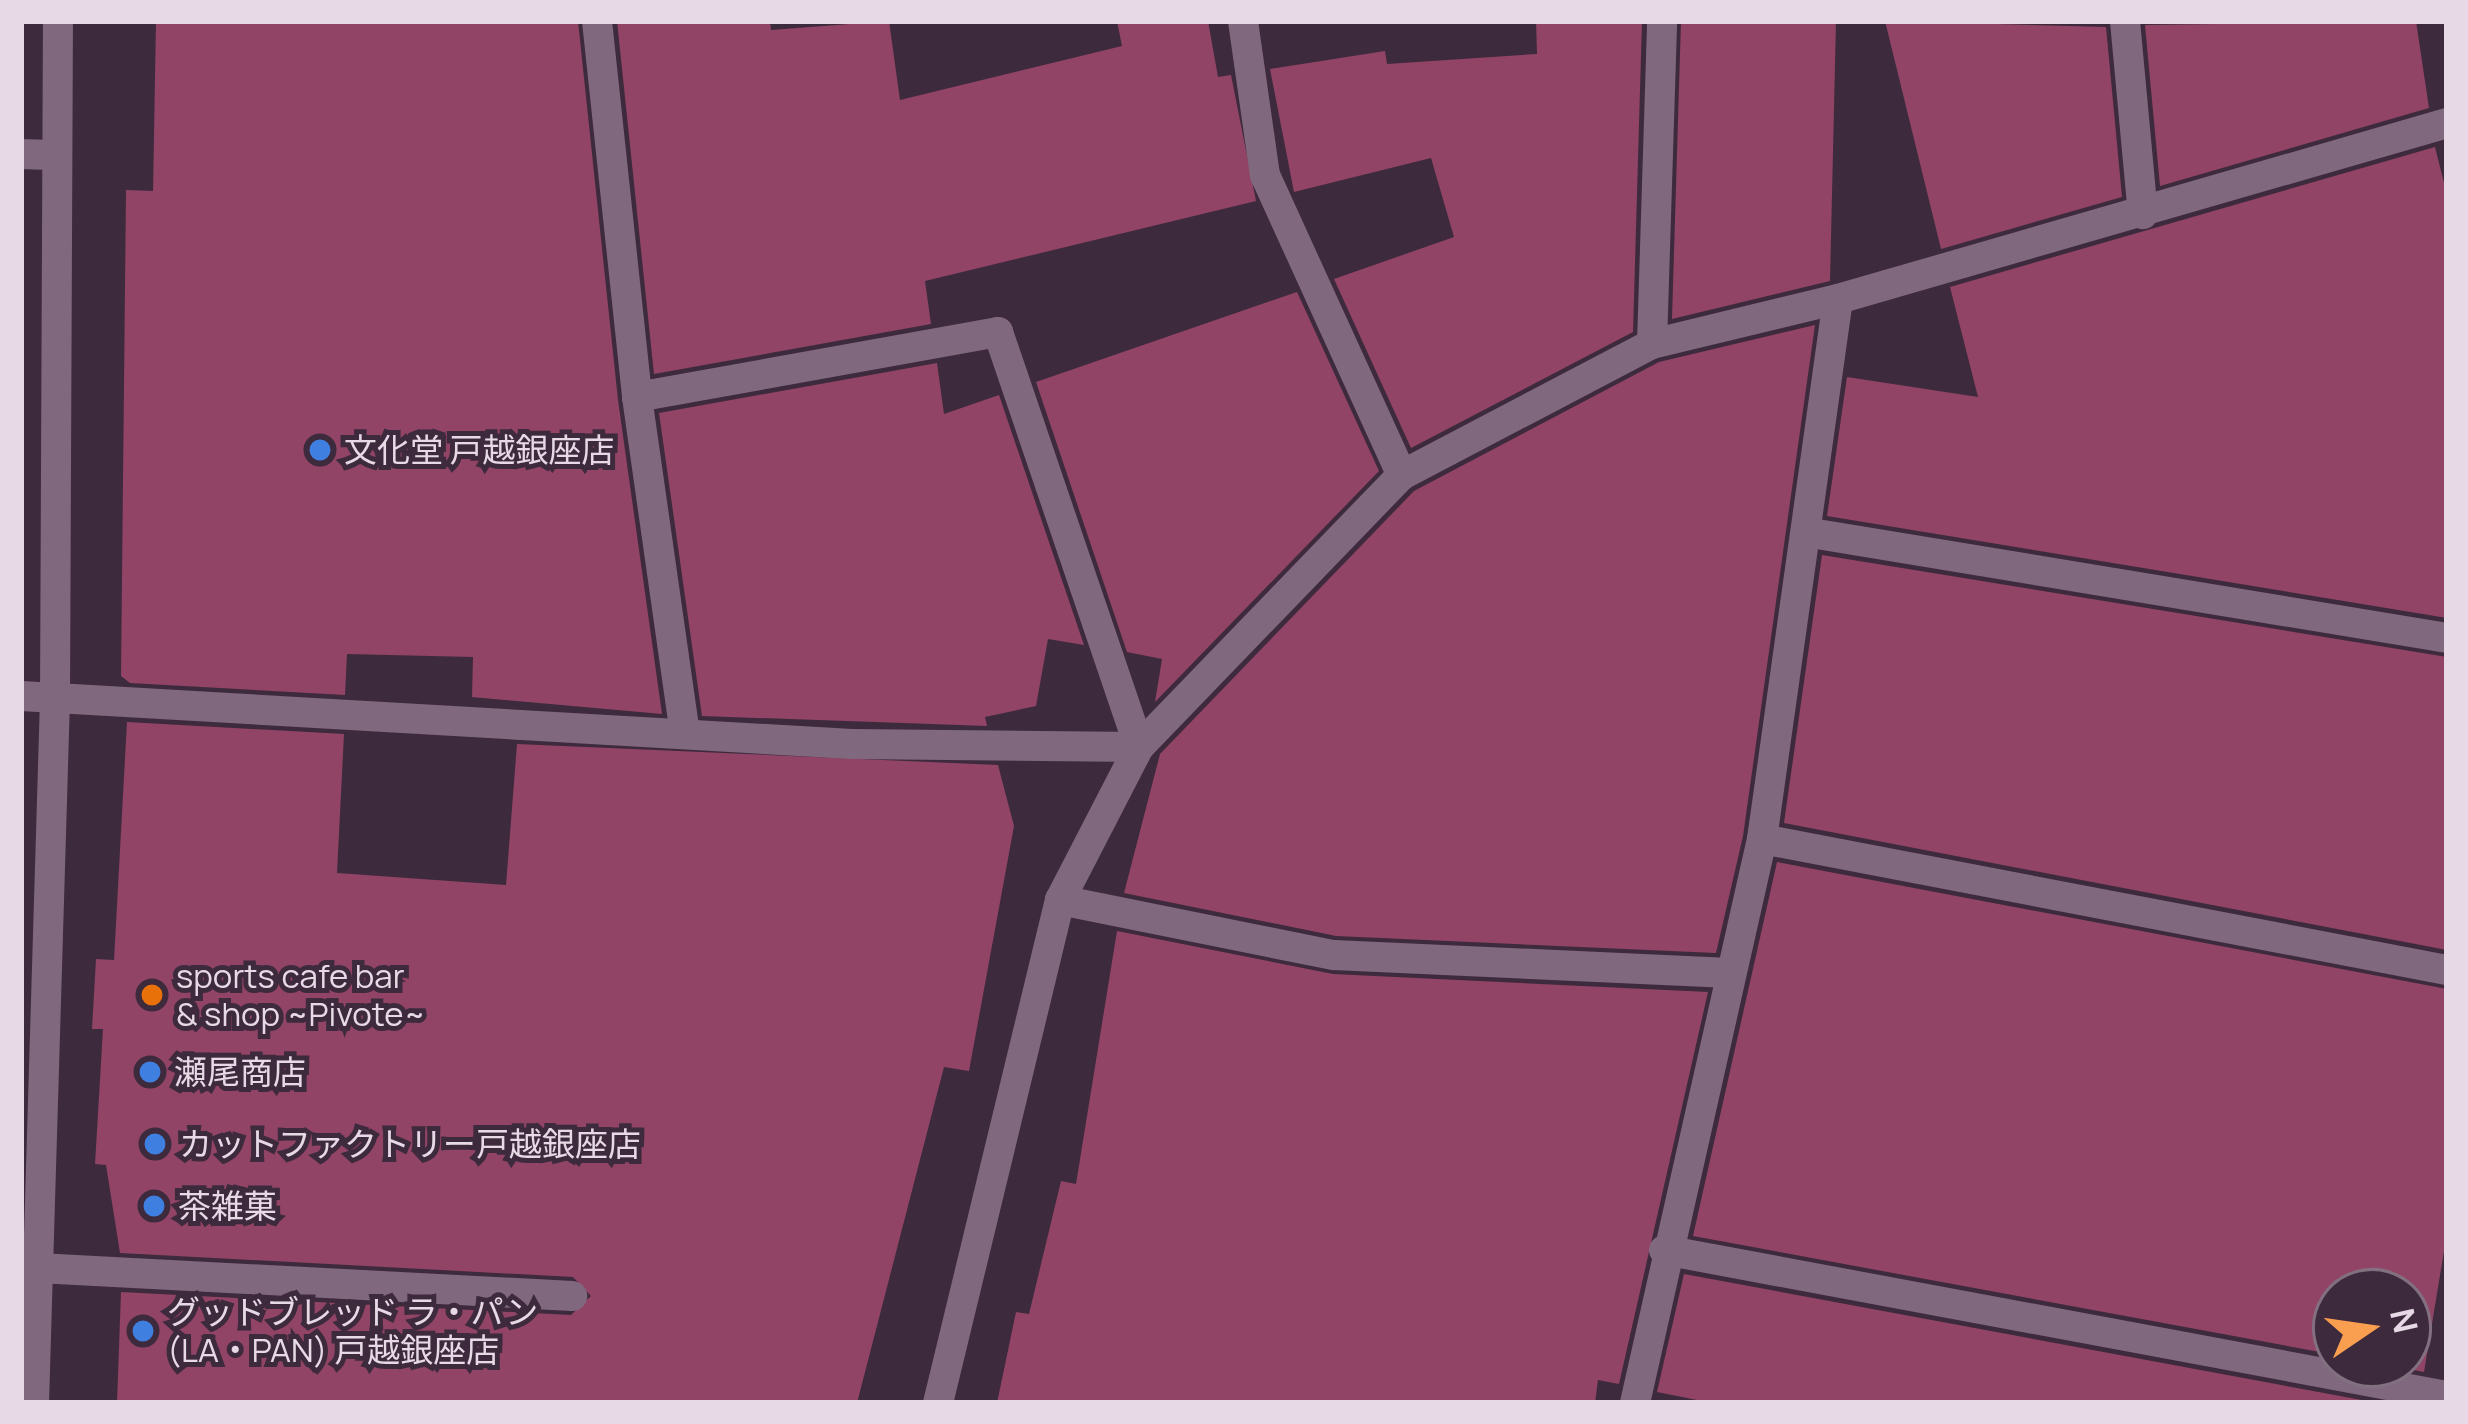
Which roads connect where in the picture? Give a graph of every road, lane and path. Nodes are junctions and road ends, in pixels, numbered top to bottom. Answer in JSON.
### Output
{"nodes":[{"id":1,"x":58,"y":21,"type":"edge"},
{"id":2,"x":597,"y":21,"type":"edge"},
{"id":3,"x":1243,"y":21,"type":"edge"},
{"id":4,"x":1662,"y":21,"type":"edge"},
{"id":5,"x":2126,"y":21,"type":"edge"},
{"id":6,"x":2447,"y":123,"type":"edge"},
{"id":7,"x":21,"y":154,"type":"edge"},
{"id":8,"x":57,"y":155,"type":"junction"},
{"id":9,"x":2143,"y":214,"type":"junction"},
{"id":10,"x":1838,"y":299,"type":"junction"},
{"id":11,"x":1652,"y":344,"type":"junction"},
{"id":12,"x":637,"y":397,"type":"junction"},
{"id":13,"x":1402,"y":475,"type":"junction"},
{"id":14,"x":1811,"y":533,"type":"junction"},
{"id":15,"x":2447,"y":638,"type":"edge"},
{"id":16,"x":21,"y":696,"type":"edge"},
{"id":17,"x":55,"y":698,"type":"junction"},
{"id":18,"x":685,"y":734,"type":"junction"},
{"id":19,"x":1139,"y":747,"type":"junction"},
{"id":20,"x":1762,"y":839,"type":"junction"},
{"id":21,"x":1060,"y":900,"type":"junction"},
{"id":22,"x":2447,"y":970,"type":"edge"},
{"id":23,"x":1730,"y":973,"type":"junction"},
{"id":24,"x":1664,"y":1250,"type":"junction"},
{"id":25,"x":38,"y":1268,"type":"junction"},
{"id":26,"x":572,"y":1296,"type":"dead end"},
{"id":27,"x":2447,"y":1396,"type":"edge"},
{"id":28,"x":34,"y":1403,"type":"edge"},
{"id":29,"x":938,"y":1403,"type":"edge"},
{"id":30,"x":1635,"y":1403,"type":"edge"}],
"edges":[{"from":1,"to":8,"type":"street"},
{"from":2,"to":12,"type":"street"},
{"from":3,"to":13,"type":"street"},
{"from":4,"to":11,"type":"street"},
{"from":5,"to":9,"type":"street"},
{"from":6,"to":9,"type":"street"},
{"from":7,"to":8,"type":"street"},
{"from":8,"to":17,"type":"street"},
{"from":9,"to":10,"type":"street"},
{"from":10,"to":11,"type":"street"},
{"from":10,"to":14,"type":"street"},
{"from":11,"to":13,"type":"street"},
{"from":12,"to":18,"type":"street"},
{"from":12,"to":19,"type":"street"},
{"from":13,"to":19,"type":"street"},
{"from":14,"to":15,"type":"street"},
{"from":14,"to":20,"type":"street"},
{"from":16,"to":17,"type":"street"},
{"from":17,"to":18,"type":"street"},
{"from":17,"to":25,"type":"street"},
{"from":18,"to":19,"type":"street"},
{"from":19,"to":21,"type":"street"},
{"from":20,"to":22,"type":"street"},
{"from":20,"to":23,"type":"street"},
{"from":21,"to":23,"type":"street"},
{"from":21,"to":29,"type":"street"},
{"from":23,"to":24,"type":"street"},
{"from":24,"to":27,"type":"street"},
{"from":24,"to":30,"type":"street"},
{"from":25,"to":26,"type":"street"},
{"from":25,"to":28,"type":"street"}]}
